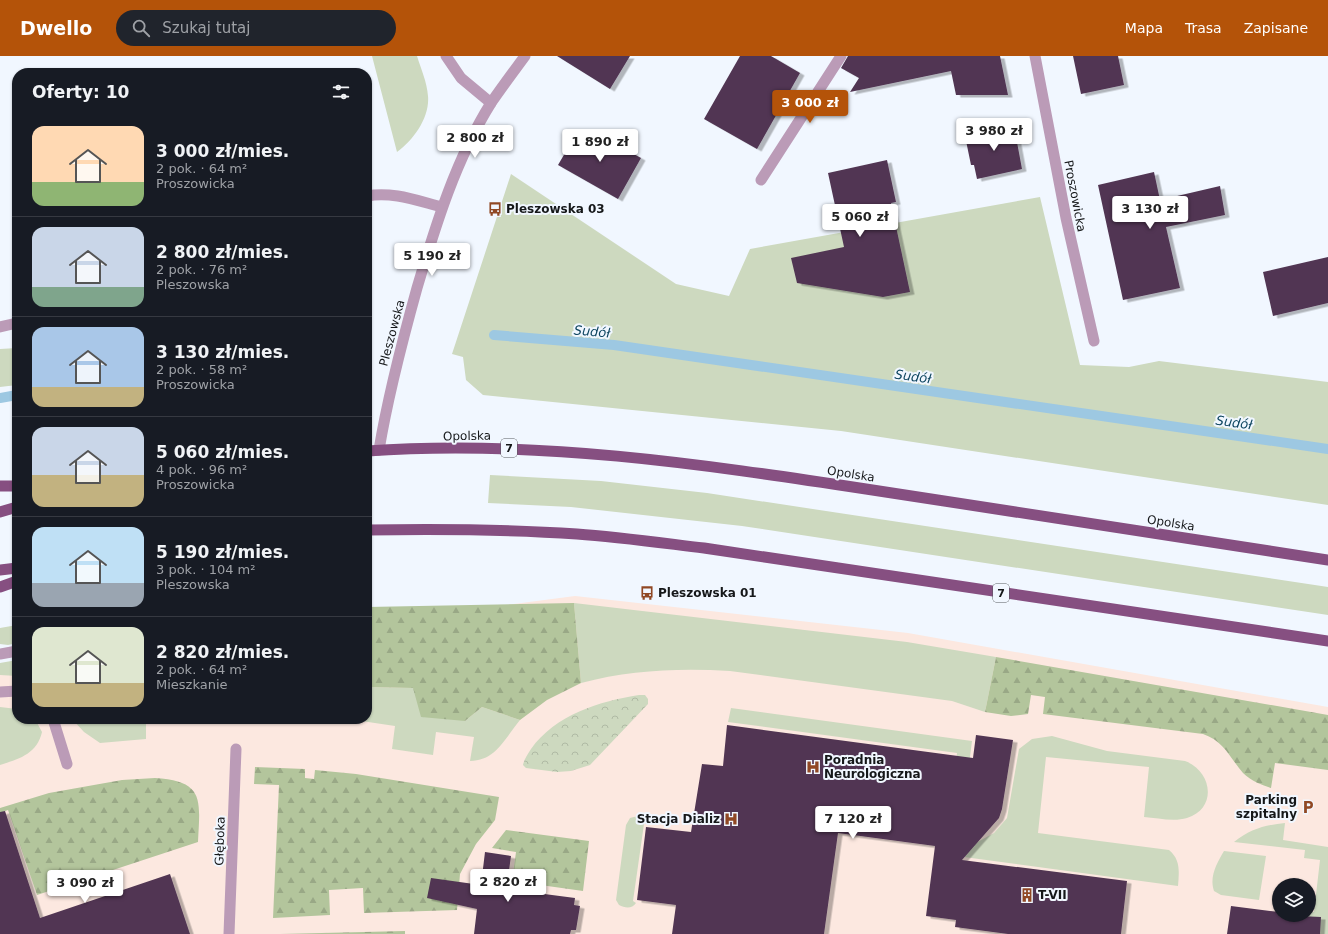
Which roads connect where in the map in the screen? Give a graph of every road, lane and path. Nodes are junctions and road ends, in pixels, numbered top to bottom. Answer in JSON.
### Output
{"nodes":[{"id":1,"x":446,"y":56,"type":"edge"},
{"id":2,"x":525,"y":56,"type":"edge"},
{"id":3,"x":840,"y":56,"type":"edge"},
{"id":4,"x":1035,"y":56,"type":"edge"},
{"id":5,"x":491,"y":103,"type":"junction"},
{"id":6,"x":761,"y":180,"type":"dead end"},
{"id":7,"x":372,"y":196,"type":"edge"},
{"id":8,"x":442,"y":207,"type":"junction"},
{"id":9,"x":12,"y":324,"type":"edge"},
{"id":10,"x":0,"y":327,"type":"edge"},
{"id":11,"x":1094,"y":341,"type":"dead end"},
{"id":12,"x":379,"y":450,"type":"junction"},
{"id":13,"x":372,"y":451,"type":"edge"},
{"id":14,"x":0,"y":486,"type":"edge"},
{"id":15,"x":12,"y":486,"type":"edge"},
{"id":16,"x":12,"y":509,"type":"edge"},
{"id":17,"x":0,"y":512,"type":"edge"},
{"id":18,"x":372,"y":530,"type":"edge"},
{"id":19,"x":1328,"y":560,"type":"edge"},
{"id":20,"x":12,"y":569,"type":"edge"},
{"id":21,"x":0,"y":570,"type":"edge"},
{"id":22,"x":12,"y":582,"type":"edge"},
{"id":23,"x":0,"y":587,"type":"edge"},
{"id":24,"x":1328,"y":641,"type":"edge"},
{"id":25,"x":12,"y":652,"type":"edge"},
{"id":26,"x":0,"y":654,"type":"edge"},
{"id":27,"x":0,"y":692,"type":"edge"},
{"id":28,"x":12,"y":692,"type":"edge"},
{"id":29,"x":55,"y":724,"type":"edge"},
{"id":30,"x":236,"y":749,"type":"dead end"},
{"id":31,"x":67,"y":764,"type":"dead end"},
{"id":32,"x":230,"y":934,"type":"edge"}],
"edges":[{"from":1,"to":5,"type":"street"},
{"from":2,"to":5,"type":"street","name":"Pleszowska"},
{"from":3,"to":6,"type":"street"},
{"from":4,"to":11,"type":"street","name":"Proszowicka"},
{"from":5,"to":8,"type":"street","name":"Pleszowska"},
{"from":7,"to":8,"type":"street"},
{"from":8,"to":12,"type":"street","name":"Pleszowska"},
{"from":9,"to":10,"type":"street"},
{"from":12,"to":13,"type":"main road","name":"Opolska","number":"7"},
{"from":12,"to":19,"type":"main road","name":"Opolska","number":"7"},
{"from":14,"to":15,"type":"main road"},
{"from":16,"to":17,"type":"main road"},
{"from":18,"to":24,"type":"main road","number":"7"},
{"from":20,"to":21,"type":"main road"},
{"from":22,"to":23,"type":"main road"},
{"from":25,"to":26,"type":"street"},
{"from":27,"to":28,"type":"street"},
{"from":29,"to":31,"type":"street"},
{"from":30,"to":32,"type":"street","name":"Głęboka"}]}
